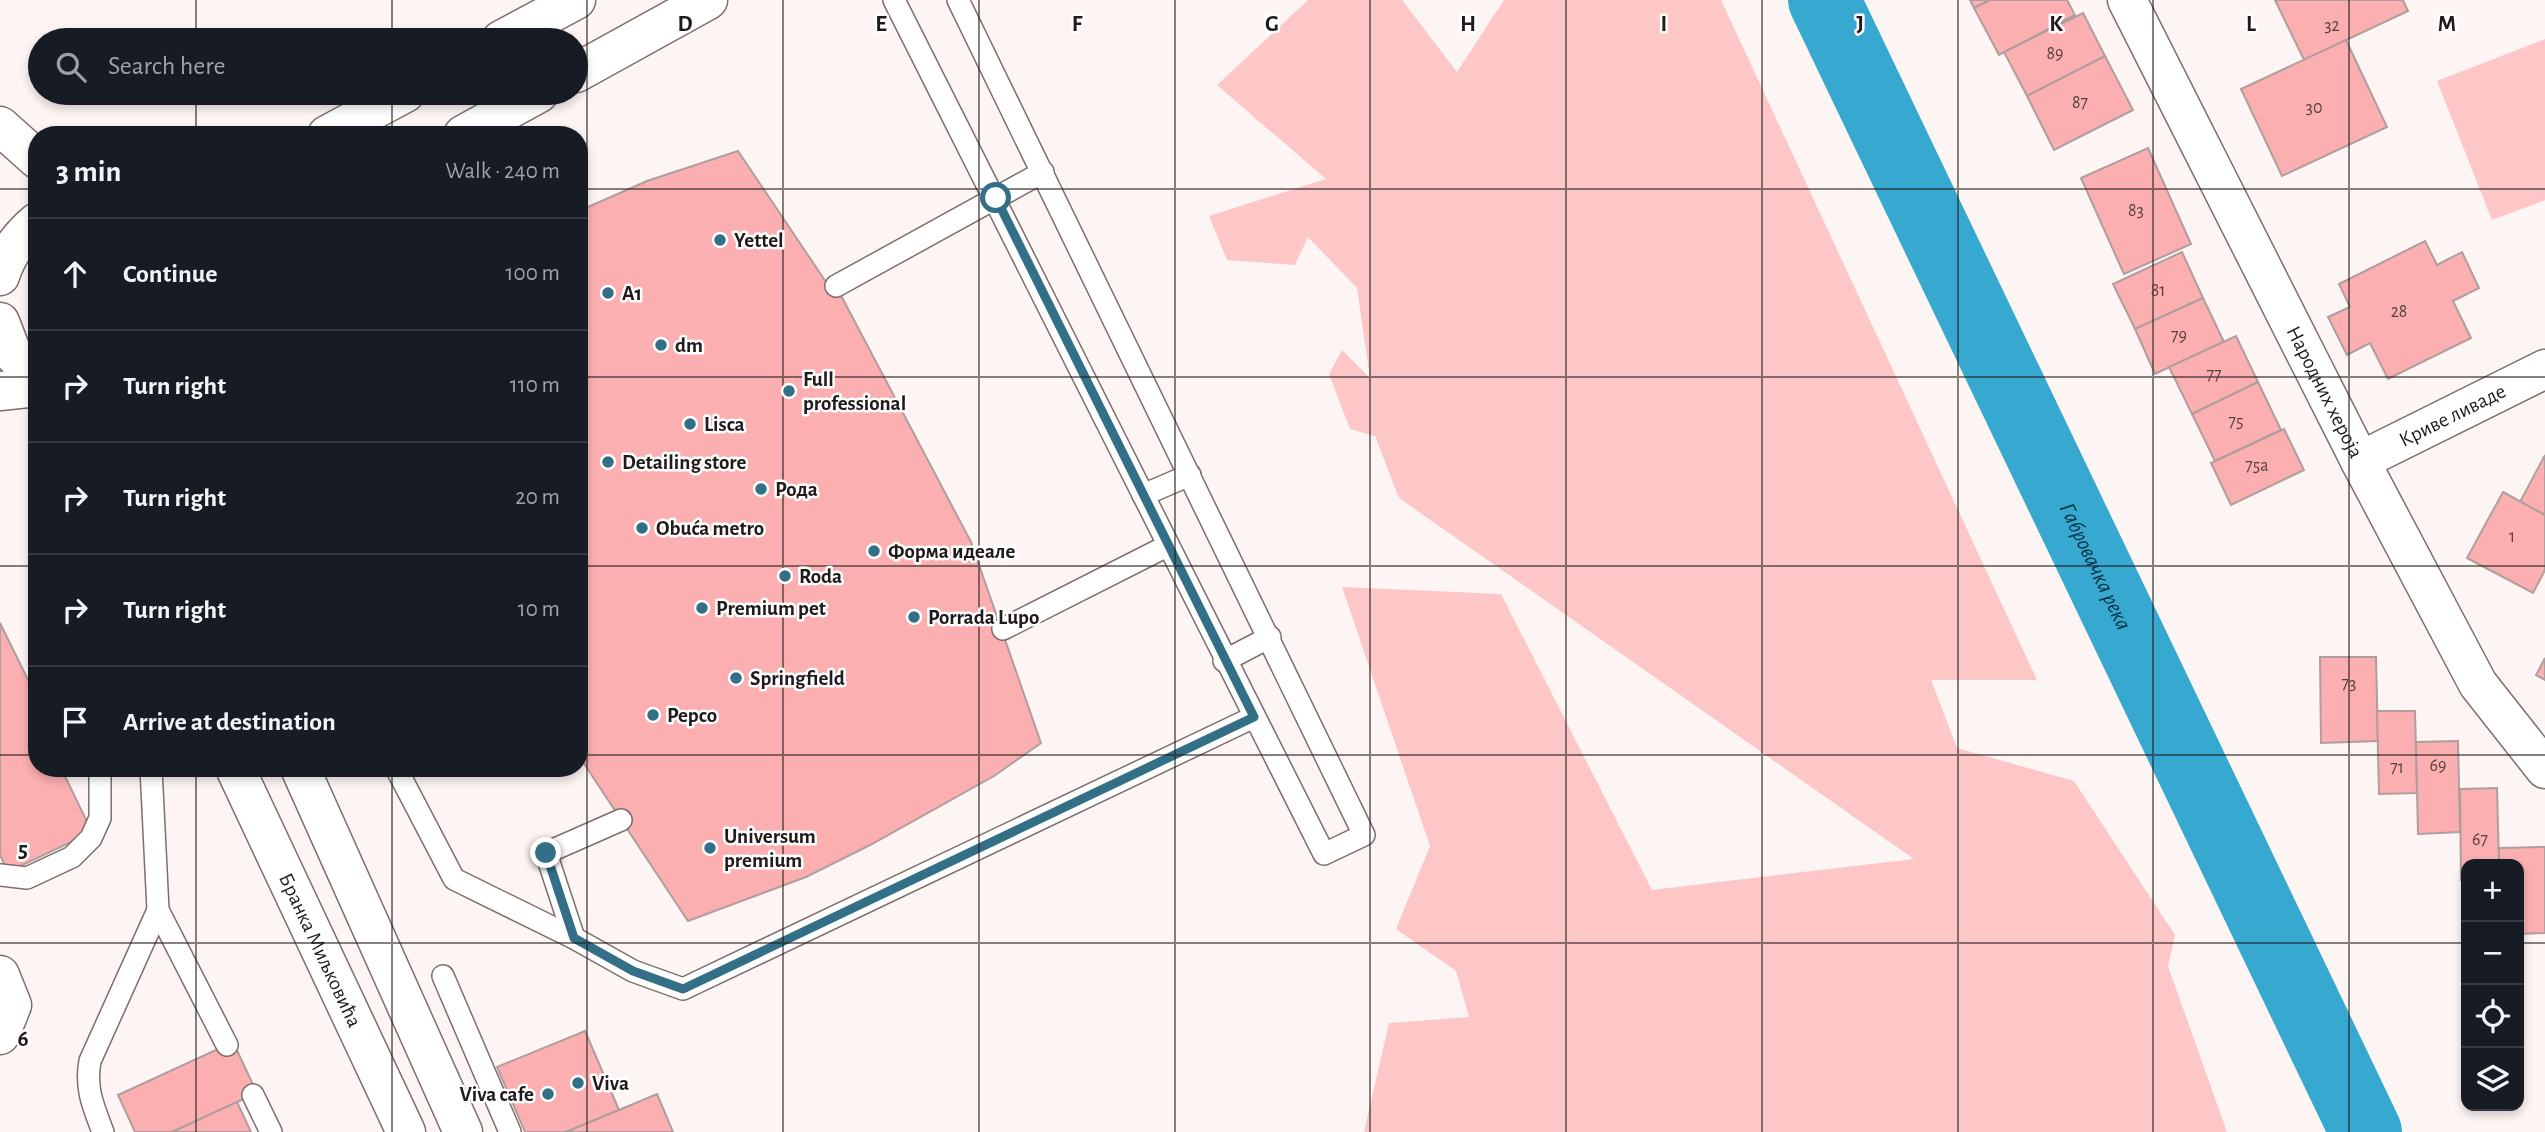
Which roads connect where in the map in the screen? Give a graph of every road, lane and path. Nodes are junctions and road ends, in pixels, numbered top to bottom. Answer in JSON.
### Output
{"nodes":[{"id":1,"x":576,"y":0,"type":"edge"},
{"id":2,"x":708,"y":0,"type":"edge"},
{"id":3,"x":894,"y":0,"type":"edge"},
{"id":4,"x":958,"y":0,"type":"edge"},
{"id":5,"x":2127,"y":0,"type":"edge"},
{"id":6,"x":524,"y":28,"type":"edge"},
{"id":7,"x":588,"y":66,"type":"edge"},
{"id":8,"x":383,"y":105,"type":"edge"},
{"id":9,"x":517,"y":105,"type":"edge"},
{"id":10,"x":0,"y":126,"type":"edge"},
{"id":11,"x":344,"y":126,"type":"edge"},
{"id":12,"x":479,"y":126,"type":"edge"},
{"id":13,"x":28,"y":151,"type":"edge"},
{"id":14,"x":1043,"y":172,"type":"junction"},
{"id":15,"x":996,"y":198,"type":"junction"},
{"id":16,"x":28,"y":229,"type":"edge"},
{"id":17,"x":2,"y":260,"type":"edge"},
{"id":18,"x":836,"y":286,"type":"dead end"},
{"id":19,"x":0,"y":322,"type":"edge"},
{"id":20,"x":28,"y":368,"type":"edge"},
{"id":21,"x":2545,"y":369,"type":"edge"},
{"id":22,"x":28,"y":388,"type":"edge"},
{"id":23,"x":0,"y":391,"type":"edge"},
{"id":24,"x":2360,"y":461,"type":"junction"},
{"id":25,"x":1190,"y":475,"type":"junction"},
{"id":26,"x":1143,"y":495,"type":"junction"},
{"id":27,"x":1167,"y":546,"type":"junction"},
{"id":28,"x":1003,"y":629,"type":"dead end"},
{"id":29,"x":1270,"y":638,"type":"junction"},
{"id":30,"x":1224,"y":661,"type":"junction"},
{"id":31,"x":1254,"y":717,"type":"junction"},
{"id":32,"x":2545,"y":769,"type":"edge"},
{"id":33,"x":100,"y":777,"type":"edge"},
{"id":34,"x":151,"y":777,"type":"edge"},
{"id":35,"x":238,"y":777,"type":"edge"},
{"id":36,"x":304,"y":777,"type":"edge"},
{"id":37,"x":401,"y":777,"type":"edge"},
{"id":38,"x":621,"y":820,"type":"dead end"},
{"id":39,"x":0,"y":875,"type":"edge"},
{"id":40,"x":158,"y":909,"type":"junction"},
{"id":41,"x":574,"y":938,"type":"junction"},
{"id":42,"x":0,"y":975,"type":"edge"},
{"id":43,"x":443,"y":976,"type":"dead end"},
{"id":44,"x":0,"y":1035,"type":"edge"},
{"id":45,"x":227,"y":1045,"type":"dead end"},
{"id":46,"x":253,"y":1095,"type":"dead end"},
{"id":47,"x":103,"y":1132,"type":"edge"},
{"id":48,"x":271,"y":1132,"type":"edge"},
{"id":49,"x":406,"y":1132,"type":"edge"},
{"id":50,"x":463,"y":1132,"type":"edge"},
{"id":51,"x":510,"y":1132,"type":"edge"}],
"edges":[{"from":1,"to":6,"type":"street"},
{"from":2,"to":7,"type":"street"},
{"from":3,"to":15,"type":"lane"},
{"from":4,"to":14,"type":"lane"},
{"from":5,"to":24,"type":"street","name":"Народних хероја"},
{"from":8,"to":11,"type":"street"},
{"from":9,"to":12,"type":"street"},
{"from":10,"to":13,"type":"street"},
{"from":14,"to":15,"type":"lane"},
{"from":14,"to":25,"type":"lane"},
{"from":15,"to":18,"type":"lane"},
{"from":15,"to":26,"type":"lane"},
{"from":16,"to":17,"type":"street"},
{"from":19,"to":20,"type":"street"},
{"from":21,"to":24,"type":"street","name":"Криве ливаде"},
{"from":22,"to":23,"type":"street"},
{"from":24,"to":32,"type":"street","name":"Народних хероја"},
{"from":25,"to":26,"type":"lane"},
{"from":25,"to":29,"type":"lane"},
{"from":26,"to":27,"type":"lane"},
{"from":27,"to":28,"type":"lane"},
{"from":27,"to":30,"type":"lane"},
{"from":29,"to":30,"type":"lane"},
{"from":29,"to":31,"type":"lane"},
{"from":30,"to":31,"type":"lane"},
{"from":31,"to":41,"type":"lane"},
{"from":33,"to":39,"type":"lane"},
{"from":34,"to":40,"type":"lane"},
{"from":35,"to":49,"type":"street","name":"Бранка Миљковића"},
{"from":36,"to":50,"type":"street"},
{"from":37,"to":41,"type":"lane"},
{"from":38,"to":41,"type":"lane"},
{"from":40,"to":45,"type":"lane"},
{"from":40,"to":47,"type":"lane"},
{"from":42,"to":44,"type":"street"},
{"from":43,"to":51,"type":"lane"},
{"from":46,"to":48,"type":"lane"}]}
